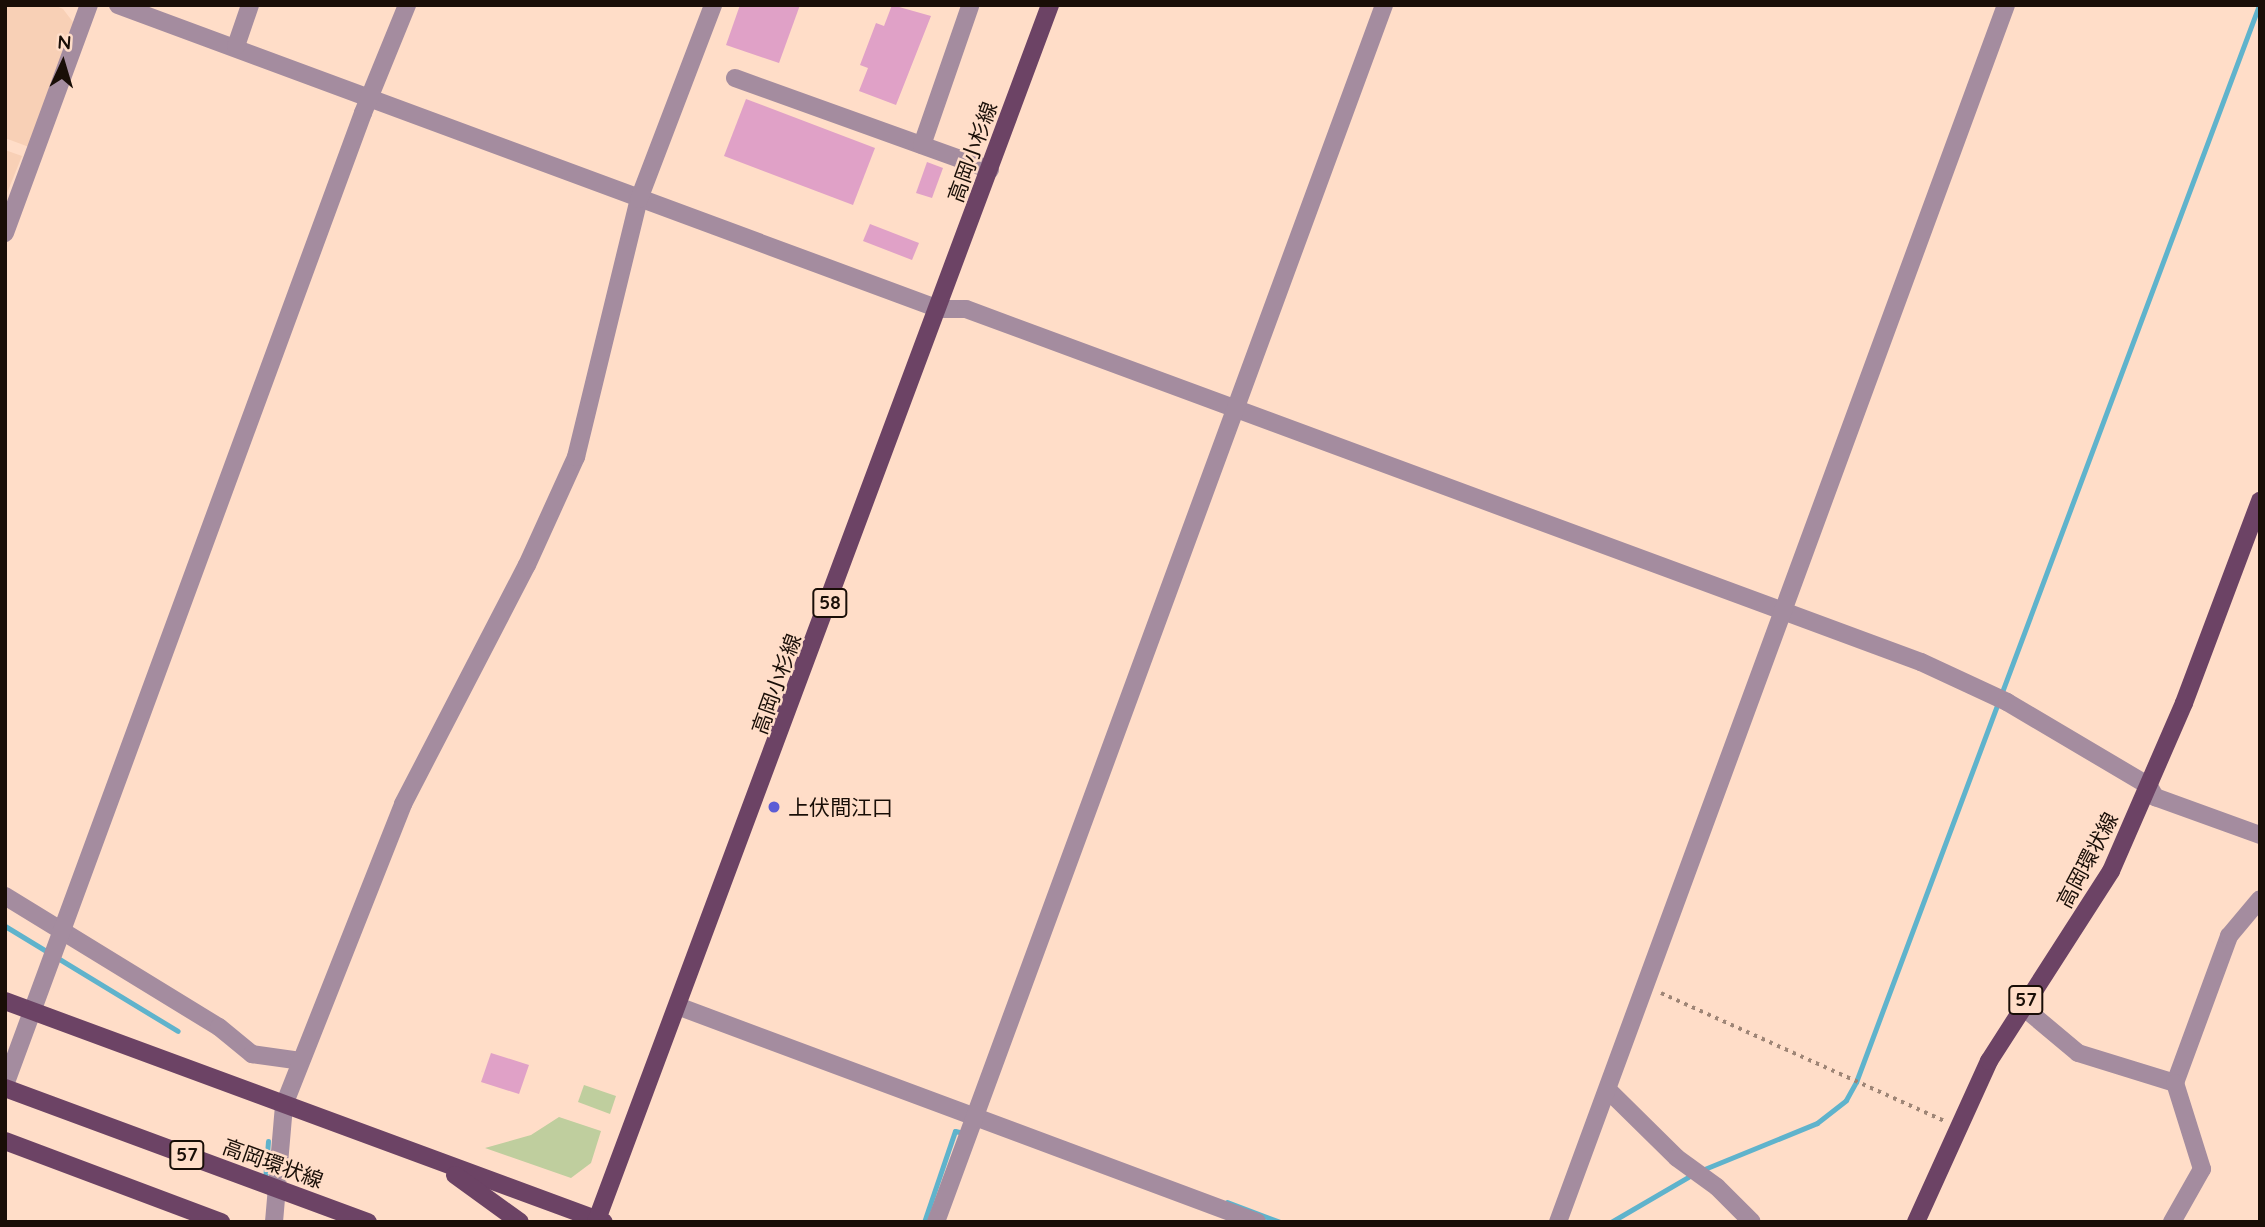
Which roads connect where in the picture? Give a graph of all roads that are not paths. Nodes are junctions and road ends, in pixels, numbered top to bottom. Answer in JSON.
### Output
{"nodes":[{"id":1,"x":89,"y":5,"type":"edge"},
{"id":2,"x":118,"y":5,"type":"edge"},
{"id":3,"x":250,"y":5,"type":"edge"},
{"id":4,"x":407,"y":5,"type":"edge"},
{"id":5,"x":713,"y":5,"type":"edge"},
{"id":6,"x":1049,"y":5,"type":"edge"},
{"id":7,"x":1384,"y":5,"type":"edge"},
{"id":8,"x":2006,"y":5,"type":"edge"},
{"id":9,"x":970,"y":6,"type":"edge"},
{"id":10,"x":236,"y":46,"type":"junction"},
{"id":11,"x":735,"y":78,"type":"dead end"},
{"id":12,"x":373,"y":97,"type":"junction"},
{"id":13,"x":922,"y":145,"type":"junction"},
{"id":14,"x":990,"y":170,"type":"junction"},
{"id":15,"x":639,"y":199,"type":"junction"},
{"id":16,"x":5,"y":233,"type":"edge"},
{"id":17,"x":939,"y":309,"type":"junction"},
{"id":18,"x":1234,"y":408,"type":"junction"},
{"id":19,"x":2260,"y":501,"type":"edge"},
{"id":20,"x":1783,"y":611,"type":"junction"},
{"id":21,"x":2149,"y":786,"type":"junction"},
{"id":22,"x":2260,"y":835,"type":"edge"},
{"id":23,"x":5,"y":896,"type":"edge"},
{"id":24,"x":2260,"y":899,"type":"edge"},
{"id":25,"x":60,"y":930,"type":"junction"},
{"id":26,"x":5,"y":1001,"type":"edge"},
{"id":27,"x":2022,"y":1006,"type":"junction"},
{"id":28,"x":680,"y":1007,"type":"junction"},
{"id":29,"x":32,"y":1011,"type":"junction"},
{"id":30,"x":301,"y":1060,"type":"junction"},
{"id":31,"x":2175,"y":1083,"type":"junction"},
{"id":32,"x":5,"y":1087,"type":"edge"},
{"id":33,"x":1609,"y":1091,"type":"junction"},
{"id":34,"x":284,"y":1105,"type":"junction"},
{"id":35,"x":976,"y":1119,"type":"junction"},
{"id":36,"x":5,"y":1141,"type":"edge"},
{"id":37,"x":438,"y":1163,"type":"junction"},
{"id":38,"x":599,"y":1221,"type":"edge"},
{"id":39,"x":221,"y":1222,"type":"edge"},
{"id":40,"x":274,"y":1222,"type":"edge"},
{"id":41,"x":368,"y":1222,"type":"edge"},
{"id":42,"x":520,"y":1222,"type":"edge"},
{"id":43,"x":936,"y":1222,"type":"edge"},
{"id":44,"x":1257,"y":1222,"type":"edge"},
{"id":45,"x":1558,"y":1222,"type":"edge"},
{"id":46,"x":1752,"y":1222,"type":"edge"},
{"id":47,"x":1916,"y":1222,"type":"edge"},
{"id":48,"x":2172,"y":1222,"type":"edge"}],
"edges":[{"from":1,"to":16,"type":"street"},
{"from":2,"to":10,"type":"street"},
{"from":3,"to":10,"type":"street"},
{"from":4,"to":12,"type":"street"},
{"from":5,"to":15,"type":"street"},
{"from":6,"to":14,"type":"main road","name":"高岡小杉線","number":"58"},
{"from":7,"to":18,"type":"street"},
{"from":8,"to":20,"type":"street"},
{"from":9,"to":13,"type":"street"},
{"from":10,"to":12,"type":"street"},
{"from":11,"to":13,"type":"street"},
{"from":12,"to":15,"type":"street"},
{"from":12,"to":25,"type":"street"},
{"from":13,"to":14,"type":"street"},
{"from":14,"to":17,"type":"main road","name":"高岡小杉線","number":"58"},
{"from":15,"to":17,"type":"street"},
{"from":15,"to":30,"type":"street"},
{"from":17,"to":18,"type":"street"},
{"from":17,"to":28,"type":"main road","name":"高岡小杉線","number":"58"},
{"from":18,"to":20,"type":"street"},
{"from":18,"to":35,"type":"street"},
{"from":19,"to":21,"type":"main road","name":"高岡環状線","number":"57"},
{"from":20,"to":21,"type":"street"},
{"from":20,"to":33,"type":"street"},
{"from":21,"to":22,"type":"street"},
{"from":21,"to":27,"type":"main road","name":"高岡環状線","number":"57"},
{"from":23,"to":25,"type":"street"},
{"from":24,"to":31,"type":"street"},
{"from":25,"to":29,"type":"street"},
{"from":25,"to":30,"type":"street"},
{"from":26,"to":29,"type":"main road"},
{"from":27,"to":31,"type":"street"},
{"from":27,"to":47,"type":"main road","name":"高岡環状線","number":"57"},
{"from":28,"to":35,"type":"street"},
{"from":28,"to":38,"type":"main road","name":"高岡小杉線","number":"58"},
{"from":29,"to":32,"type":"street"},
{"from":29,"to":34,"type":"main road"},
{"from":30,"to":34,"type":"street"},
{"from":31,"to":48,"type":"street"},
{"from":32,"to":41,"type":"main road","name":"高岡環状線","number":"57","bridge":true},
{"from":33,"to":45,"type":"street"},
{"from":33,"to":46,"type":"street"},
{"from":34,"to":37,"type":"main road"},
{"from":34,"to":40,"type":"street"},
{"from":35,"to":43,"type":"street"},
{"from":35,"to":44,"type":"street"},
{"from":36,"to":39,"type":"main road","number":"57"},
{"from":37,"to":38,"type":"main road"},
{"from":37,"to":42,"type":"main road"}]}
